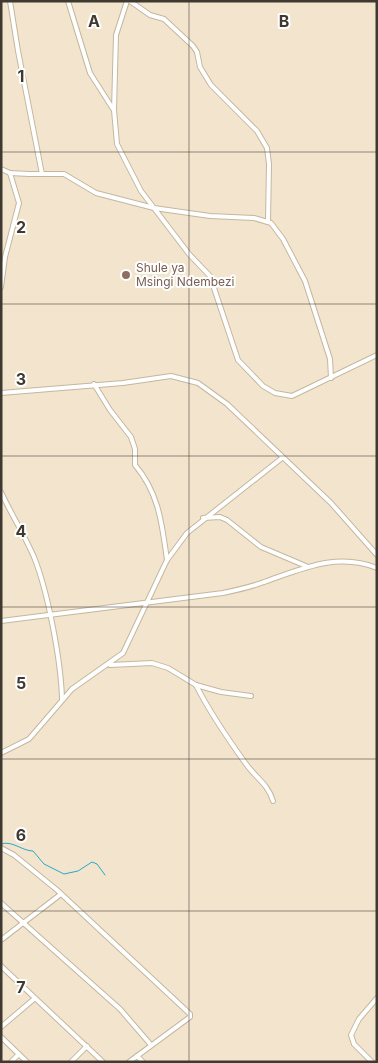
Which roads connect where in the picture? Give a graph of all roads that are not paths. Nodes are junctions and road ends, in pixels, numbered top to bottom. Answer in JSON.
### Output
{"nodes":[{"id":1,"x":10,"y":1,"type":"edge"},
{"id":2,"x":68,"y":1,"type":"edge"},
{"id":3,"x":126,"y":1,"type":"edge"},
{"id":4,"x":130,"y":1,"type":"edge"},
{"id":5,"x":114,"y":110,"type":"junction"},
{"id":6,"x":1,"y":169,"type":"edge"},
{"id":7,"x":10,"y":173,"type":"junction"},
{"id":8,"x":42,"y":174,"type":"junction"},
{"id":9,"x":154,"y":208,"type":"junction"},
{"id":10,"x":268,"y":222,"type":"junction"},
{"id":11,"x":1,"y":287,"type":"edge"},
{"id":12,"x":377,"y":356,"type":"edge"},
{"id":13,"x":332,"y":378,"type":"junction"},
{"id":14,"x":94,"y":384,"type":"junction"},
{"id":15,"x":1,"y":393,"type":"edge"},
{"id":16,"x":282,"y":458,"type":"junction"},
{"id":17,"x":1,"y":492,"type":"edge"},
{"id":18,"x":203,"y":518,"type":"junction"},
{"id":19,"x":375,"y":548,"type":"edge"},
{"id":20,"x":377,"y":554,"type":"edge"},
{"id":21,"x":167,"y":560,"type":"junction"},
{"id":22,"x":306,"y":566,"type":"junction"},
{"id":23,"x":377,"y":568,"type":"edge"},
{"id":24,"x":148,"y":601,"type":"junction"},
{"id":25,"x":48,"y":614,"type":"junction"},
{"id":26,"x":1,"y":621,"type":"edge"},
{"id":27,"x":109,"y":665,"type":"junction"},
{"id":28,"x":196,"y":685,"type":"junction"},
{"id":29,"x":251,"y":696,"type":"dead end"},
{"id":30,"x":62,"y":699,"type":"junction"},
{"id":31,"x":1,"y":753,"type":"edge"},
{"id":32,"x":273,"y":801,"type":"dead end"},
{"id":33,"x":1,"y":848,"type":"edge"},
{"id":34,"x":61,"y":894,"type":"junction"},
{"id":35,"x":1,"y":903,"type":"edge"},
{"id":36,"x":21,"y":923,"type":"junction"},
{"id":37,"x":1,"y":940,"type":"edge"},
{"id":38,"x":1,"y":966,"type":"edge"},
{"id":39,"x":377,"y":998,"type":"edge"},
{"id":40,"x":34,"y":999,"type":"junction"},
{"id":41,"x":1,"y":1027,"type":"edge"},
{"id":42,"x":1,"y":1037,"type":"edge"},
{"id":43,"x":151,"y":1045,"type":"junction"},
{"id":44,"x":88,"y":1046,"type":"junction"},
{"id":45,"x":19,"y":1054,"type":"junction"},
{"id":46,"x":137,"y":1056,"type":"junction"},
{"id":47,"x":11,"y":1062,"type":"edge"},
{"id":48,"x":27,"y":1062,"type":"edge"},
{"id":49,"x":71,"y":1062,"type":"edge"},
{"id":50,"x":103,"y":1062,"type":"edge"},
{"id":51,"x":129,"y":1062,"type":"edge"},
{"id":52,"x":143,"y":1062,"type":"edge"},
{"id":53,"x":372,"y":1062,"type":"edge"}],
"edges":[{"from":1,"to":8,"type":"street"},
{"from":2,"to":5,"type":"street"},
{"from":3,"to":5,"type":"street"},
{"from":4,"to":10,"type":"street"},
{"from":5,"to":9,"type":"street"},
{"from":6,"to":7,"type":"street"},
{"from":7,"to":8,"type":"street"},
{"from":7,"to":11,"type":"street"},
{"from":8,"to":9,"type":"street"},
{"from":9,"to":10,"type":"street"},
{"from":9,"to":13,"type":"street"},
{"from":10,"to":13,"type":"street"},
{"from":12,"to":13,"type":"street"},
{"from":14,"to":15,"type":"street"},
{"from":14,"to":16,"type":"street"},
{"from":14,"to":21,"type":"street"},
{"from":16,"to":18,"type":"street"},
{"from":16,"to":19,"type":"street"},
{"from":17,"to":25,"type":"street"},
{"from":18,"to":21,"type":"street"},
{"from":18,"to":22,"type":"street"},
{"from":19,"to":20,"type":"street"},
{"from":21,"to":24,"type":"street"},
{"from":22,"to":23,"type":"street"},
{"from":22,"to":24,"type":"street"},
{"from":24,"to":25,"type":"street"},
{"from":24,"to":27,"type":"street"},
{"from":25,"to":26,"type":"street"},
{"from":25,"to":30,"type":"street"},
{"from":27,"to":28,"type":"street"},
{"from":27,"to":30,"type":"street"},
{"from":28,"to":29,"type":"street"},
{"from":28,"to":32,"type":"street"},
{"from":30,"to":31,"type":"street"},
{"from":33,"to":34,"type":"street"},
{"from":34,"to":36,"type":"street"},
{"from":34,"to":43,"type":"street"},
{"from":35,"to":36,"type":"street"},
{"from":36,"to":37,"type":"street"},
{"from":36,"to":43,"type":"street"},
{"from":38,"to":40,"type":"street"},
{"from":39,"to":53,"type":"street"},
{"from":40,"to":41,"type":"street"},
{"from":40,"to":44,"type":"street"},
{"from":42,"to":45,"type":"street"},
{"from":43,"to":46,"type":"street"},
{"from":44,"to":49,"type":"street"},
{"from":44,"to":50,"type":"street"},
{"from":45,"to":47,"type":"street"},
{"from":45,"to":48,"type":"street"},
{"from":46,"to":51,"type":"street"},
{"from":46,"to":52,"type":"street"}]}
